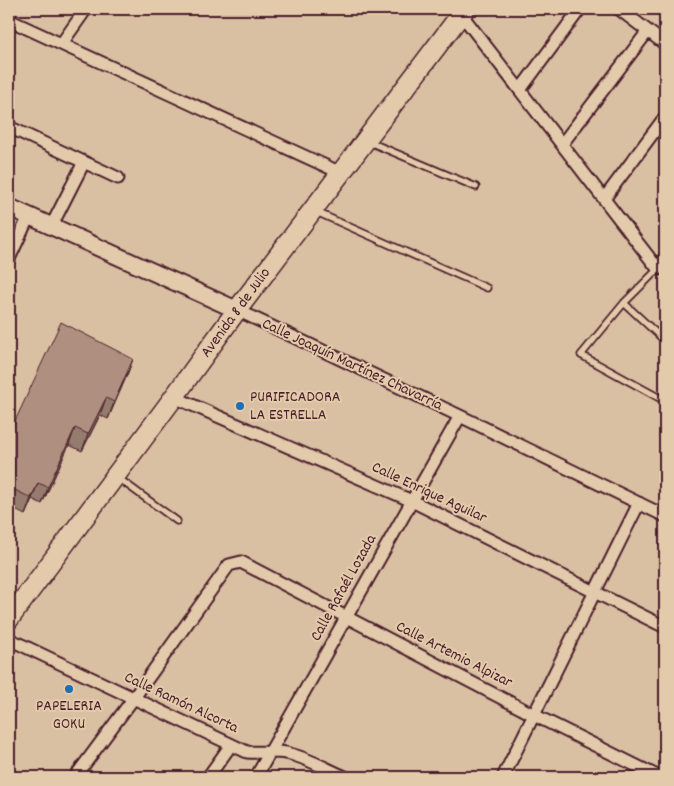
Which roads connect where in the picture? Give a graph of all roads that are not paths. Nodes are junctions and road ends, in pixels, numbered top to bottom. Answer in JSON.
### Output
{"nodes":[{"id":1,"x":86,"y":9,"type":"edge"},
{"id":2,"x":580,"y":9,"type":"edge"},
{"id":3,"x":619,"y":9,"type":"edge"},
{"id":4,"x":461,"y":10,"type":"edge"},
{"id":5,"x":9,"y":20,"type":"edge"},
{"id":6,"x":648,"y":31,"type":"junction"},
{"id":7,"x":62,"y":43,"type":"junction"},
{"id":8,"x":665,"y":44,"type":"edge"},
{"id":9,"x":520,"y":90,"type":"junction"},
{"id":10,"x":665,"y":117,"type":"edge"},
{"id":11,"x":9,"y":127,"type":"edge"},
{"id":12,"x":365,"y":140,"type":"junction"},
{"id":13,"x":562,"y":144,"type":"junction"},
{"id":14,"x":84,"y":162,"type":"junction"},
{"id":15,"x":341,"y":173,"type":"junction"},
{"id":16,"x":118,"y":178,"type":"dead end"},
{"id":17,"x":476,"y":187,"type":"dead end"},
{"id":18,"x":604,"y":199,"type":"junction"},
{"id":19,"x":9,"y":207,"type":"edge"},
{"id":20,"x":312,"y":211,"type":"junction"},
{"id":21,"x":29,"y":216,"type":"junction"},
{"id":22,"x":51,"y":226,"type":"junction"},
{"id":23,"x":665,"y":258,"type":"edge"},
{"id":24,"x":9,"y":259,"type":"edge"},
{"id":25,"x":658,"y":269,"type":"junction"},
{"id":26,"x":487,"y":288,"type":"dead end"},
{"id":27,"x":624,"y":303,"type":"junction"},
{"id":28,"x":237,"y":310,"type":"junction"},
{"id":29,"x":665,"y":341,"type":"edge"},
{"id":30,"x":174,"y":397,"type":"junction"},
{"id":31,"x":665,"y":401,"type":"edge"},
{"id":32,"x":460,"y":416,"type":"junction"},
{"id":33,"x":115,"y":476,"type":"junction"},
{"id":34,"x":412,"y":501,"type":"junction"},
{"id":35,"x":639,"y":503,"type":"junction"},
{"id":36,"x":665,"y":516,"type":"edge"},
{"id":37,"x":177,"y":521,"type":"dead end"},
{"id":38,"x":595,"y":592,"type":"junction"},
{"id":39,"x":346,"y":618,"type":"junction"},
{"id":40,"x":9,"y":619,"type":"edge"},
{"id":41,"x":665,"y":628,"type":"edge"},
{"id":42,"x":9,"y":639,"type":"edge"},
{"id":43,"x":134,"y":699,"type":"junction"},
{"id":44,"x":534,"y":715,"type":"junction"},
{"id":45,"x":231,"y":745,"type":"junction"},
{"id":46,"x":271,"y":752,"type":"junction"},
{"id":47,"x":75,"y":777,"type":"edge"},
{"id":48,"x":208,"y":777,"type":"edge"},
{"id":49,"x":256,"y":777,"type":"edge"},
{"id":50,"x":345,"y":777,"type":"edge"},
{"id":51,"x":504,"y":777,"type":"edge"},
{"id":52,"x":659,"y":777,"type":"edge"}],
"edges":[{"from":1,"to":7,"type":"street"},
{"from":2,"to":9,"type":"street"},
{"from":3,"to":6,"type":"street"},
{"from":4,"to":9,"type":"street"},
{"from":4,"to":12,"type":"main road","name":"Avenida 8 de Julio"},
{"from":5,"to":7,"type":"street"},
{"from":6,"to":8,"type":"street"},
{"from":6,"to":13,"type":"street"},
{"from":7,"to":15,"type":"street"},
{"from":9,"to":13,"type":"street"},
{"from":10,"to":18,"type":"street"},
{"from":11,"to":14,"type":"street"},
{"from":12,"to":15,"type":"main road","name":"Avenida 8 de Julio"},
{"from":12,"to":17,"type":"lane"},
{"from":13,"to":18,"type":"street"},
{"from":14,"to":16,"type":"street"},
{"from":14,"to":22,"type":"street"},
{"from":15,"to":20,"type":"main road","name":"Avenida 8 de Julio"},
{"from":18,"to":25,"type":"street"},
{"from":19,"to":21,"type":"street","name":"Calle Joaquín Martínez Chavarría"},
{"from":20,"to":26,"type":"lane"},
{"from":20,"to":28,"type":"main road","name":"Avenida 8 de Julio"},
{"from":21,"to":22,"type":"street","name":"Calle Joaquín Martínez Chavarría"},
{"from":21,"to":24,"type":"street"},
{"from":22,"to":28,"type":"street","name":"Calle Joaquín Martínez Chavarría"},
{"from":23,"to":25,"type":"street"},
{"from":25,"to":27,"type":"lane"},
{"from":27,"to":29,"type":"lane"},
{"from":27,"to":31,"type":"lane"},
{"from":28,"to":30,"type":"main road","name":"Avenida 8 de Julio"},
{"from":28,"to":32,"type":"street","name":"Calle Joaquín Martínez Chavarría"},
{"from":30,"to":33,"type":"main road","name":"Avenida 8 de Julio"},
{"from":30,"to":34,"type":"street","name":"Calle Enrique Aguilar"},
{"from":32,"to":34,"type":"street","name":"Calle Rafaél Lozada"},
{"from":32,"to":35,"type":"street","name":"Calle Joaquín Martínez Chavarría"},
{"from":33,"to":37,"type":"lane"},
{"from":33,"to":40,"type":"main road","name":"Avenida 8 de Julio"},
{"from":34,"to":38,"type":"street","name":"Calle Enrique Aguilar"},
{"from":34,"to":39,"type":"street","name":"Calle Rafaél Lozada"},
{"from":35,"to":36,"type":"street","name":"Calle Joaquín Martínez Chavarría"},
{"from":35,"to":38,"type":"street"},
{"from":38,"to":41,"type":"street","name":"Calle Enrique Aguilar"},
{"from":38,"to":44,"type":"street"},
{"from":39,"to":43,"type":"street","name":"Calle Artemio Alpizar"},
{"from":39,"to":44,"type":"street","name":"Calle Artemio Alpizar"},
{"from":39,"to":46,"type":"street","name":"Calle Rafaél Lozada"},
{"from":42,"to":43,"type":"street","name":"Calle Ramón Alcorta"},
{"from":43,"to":45,"type":"street","name":"Calle Ramón Alcorta"},
{"from":43,"to":47,"type":"street"},
{"from":44,"to":51,"type":"street"},
{"from":44,"to":52,"type":"street","name":"Calle Artemio Alpizar"},
{"from":45,"to":46,"type":"street","name":"Calle Ramón Alcorta"},
{"from":45,"to":48,"type":"street"},
{"from":46,"to":49,"type":"street","name":"Calle Rafaél Lozada"},
{"from":46,"to":50,"type":"street","name":"Calle Ramón Alcorta"}]}
